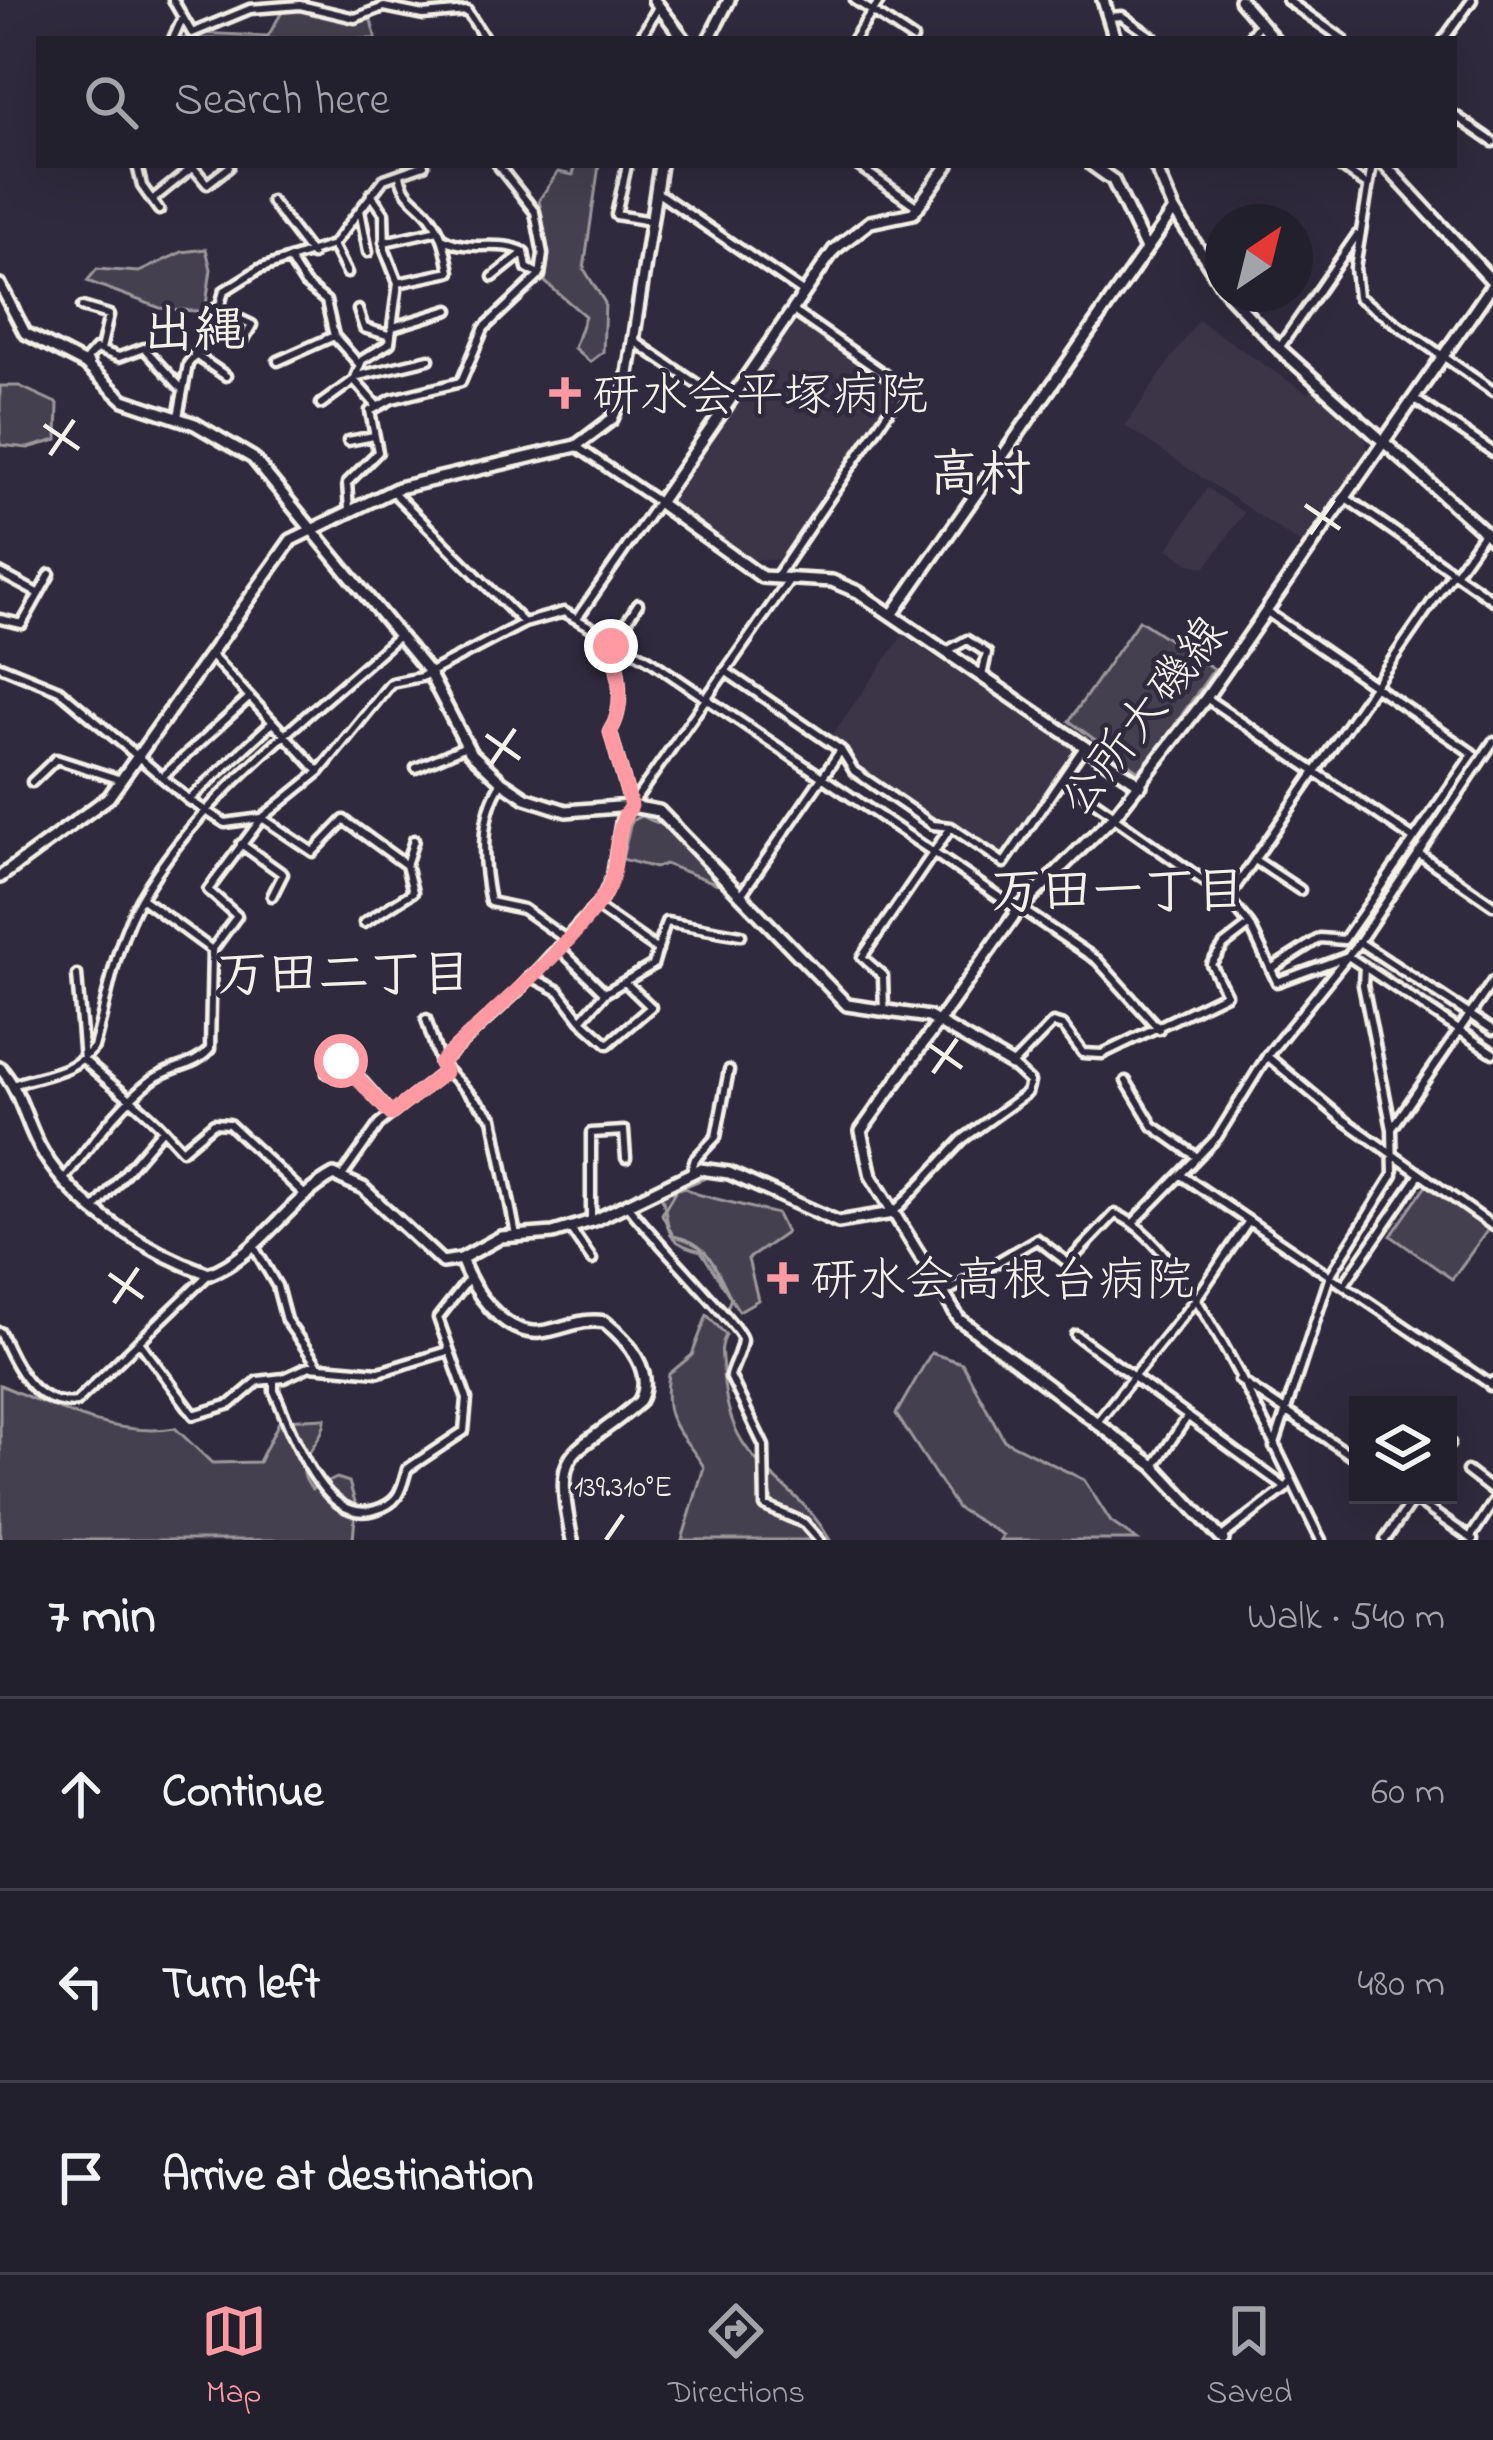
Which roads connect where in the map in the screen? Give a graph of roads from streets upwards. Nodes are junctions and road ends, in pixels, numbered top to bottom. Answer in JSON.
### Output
{"nodes":[{"id":1,"x":173,"y":0,"type":"edge"},
{"id":2,"x":729,"y":0,"type":"edge"},
{"id":3,"x":855,"y":0,"type":"edge"},
{"id":4,"x":880,"y":0,"type":"edge"},
{"id":5,"x":1103,"y":0,"type":"edge"},
{"id":6,"x":1240,"y":0,"type":"edge"},
{"id":7,"x":1287,"y":0,"type":"edge"},
{"id":8,"x":1472,"y":0,"type":"edge"},
{"id":9,"x":656,"y":4,"type":"edge"},
{"id":10,"x":873,"y":11,"type":"junction"},
{"id":11,"x":1109,"y":17,"type":"junction"},
{"id":12,"x":181,"y":20,"type":"junction"},
{"id":13,"x":1260,"y":22,"type":"junction"},
{"id":14,"x":174,"y":36,"type":"edge"},
{"id":15,"x":483,"y":36,"type":"edge"},
{"id":16,"x":641,"y":36,"type":"edge"},
{"id":17,"x":682,"y":36,"type":"edge"},
{"id":18,"x":711,"y":36,"type":"edge"},
{"id":19,"x":856,"y":36,"type":"edge"},
{"id":20,"x":910,"y":36,"type":"edge"},
{"id":21,"x":1113,"y":36,"type":"edge"},
{"id":22,"x":1151,"y":36,"type":"edge"},
{"id":23,"x":1251,"y":36,"type":"edge"},
{"id":24,"x":1272,"y":36,"type":"edge"},
{"id":25,"x":1339,"y":36,"type":"edge"},
{"id":26,"x":1446,"y":36,"type":"edge"},
{"id":27,"x":1457,"y":117,"type":"edge"},
{"id":28,"x":1493,"y":142,"type":"edge"},
{"id":29,"x":138,"y":168,"type":"edge"},
{"id":30,"x":192,"y":168,"type":"edge"},
{"id":31,"x":194,"y":168,"type":"edge"},
{"id":32,"x":228,"y":168,"type":"edge"},
{"id":33,"x":417,"y":168,"type":"edge"},
{"id":34,"x":500,"y":168,"type":"edge"},
{"id":35,"x":626,"y":168,"type":"edge"},
{"id":36,"x":660,"y":168,"type":"edge"},
{"id":37,"x":861,"y":168,"type":"edge"},
{"id":38,"x":946,"y":168,"type":"edge"},
{"id":39,"x":1096,"y":168,"type":"edge"},
{"id":40,"x":1156,"y":168,"type":"edge"},
{"id":41,"x":1342,"y":168,"type":"edge"},
{"id":42,"x":1371,"y":168,"type":"edge"},
{"id":43,"x":1388,"y":168,"type":"edge"},
{"id":44,"x":400,"y":175,"type":"junction"},
{"id":45,"x":1367,"y":185,"type":"junction"},
{"id":46,"x":656,"y":191,"type":"junction"},
{"id":47,"x":371,"y":194,"type":"junction"},
{"id":48,"x":152,"y":200,"type":"junction"},
{"id":49,"x":272,"y":201,"type":"dead end"},
{"id":50,"x":919,"y":208,"type":"junction"},
{"id":51,"x":159,"y":210,"type":"dead end"},
{"id":52,"x":360,"y":210,"type":"junction"},
{"id":53,"x":1174,"y":210,"type":"junction"},
{"id":54,"x":651,"y":221,"type":"junction"},
{"id":55,"x":438,"y":230,"type":"junction"},
{"id":56,"x":1359,"y":232,"type":"junction"},
{"id":57,"x":445,"y":239,"type":"junction"},
{"id":58,"x":384,"y":242,"type":"junction"},
{"id":59,"x":333,"y":245,"type":"junction"},
{"id":60,"x":1144,"y":247,"type":"junction"},
{"id":61,"x":368,"y":252,"type":"dead end"},
{"id":62,"x":524,"y":252,"type":"junction"},
{"id":63,"x":312,"y":255,"type":"junction"},
{"id":64,"x":1205,"y":258,"type":"edge"},
{"id":65,"x":290,"y":261,"type":"junction"},
{"id":66,"x":346,"y":273,"type":"dead end"},
{"id":67,"x":540,"y":274,"type":"junction"},
{"id":68,"x":493,"y":277,"type":"dead end"},
{"id":69,"x":398,"y":283,"type":"junction"},
{"id":70,"x":1493,"y":283,"type":"edge"},
{"id":71,"x":0,"y":285,"type":"edge"},
{"id":72,"x":804,"y":293,"type":"junction"},
{"id":73,"x":82,"y":308,"type":"dead end"},
{"id":74,"x":216,"y":308,"type":"junction"},
{"id":75,"x":358,"y":310,"type":"dead end"},
{"id":76,"x":449,"y":310,"type":"dead end"},
{"id":77,"x":792,"y":310,"type":"junction"},
{"id":78,"x":1246,"y":312,"type":"edge"},
{"id":79,"x":392,"y":332,"type":"junction"},
{"id":80,"x":334,"y":336,"type":"junction"},
{"id":81,"x":244,"y":339,"type":"dead end"},
{"id":82,"x":634,"y":341,"type":"junction"},
{"id":83,"x":1279,"y":348,"type":"junction"},
{"id":84,"x":101,"y":349,"type":"junction"},
{"id":85,"x":194,"y":354,"type":"junction"},
{"id":86,"x":1443,"y":356,"type":"junction"},
{"id":87,"x":429,"y":359,"type":"dead end"},
{"id":88,"x":278,"y":361,"type":"dead end"},
{"id":89,"x":359,"y":364,"type":"junction"},
{"id":90,"x":93,"y":373,"type":"junction"},
{"id":91,"x":226,"y":376,"type":"dead end"},
{"id":92,"x":356,"y":378,"type":"junction"},
{"id":93,"x":183,"y":390,"type":"junction"},
{"id":94,"x":1493,"y":391,"type":"edge"},
{"id":95,"x":1413,"y":398,"type":"junction"},
{"id":96,"x":321,"y":404,"type":"dead end"},
{"id":97,"x":726,"y":404,"type":"junction"},
{"id":98,"x":376,"y":405,"type":"junction"},
{"id":99,"x":178,"y":417,"type":"junction"},
{"id":100,"x":374,"y":436,"type":"junction"},
{"id":101,"x":348,"y":441,"type":"dead end"},
{"id":102,"x":1383,"y":441,"type":"junction"},
{"id":103,"x":576,"y":446,"type":"junction"},
{"id":104,"x":1493,"y":452,"type":"edge"},
{"id":105,"x":391,"y":490,"type":"junction"},
{"id":106,"x":1346,"y":498,"type":"junction"},
{"id":107,"x":659,"y":502,"type":"junction"},
{"id":108,"x":349,"y":509,"type":"junction"},
{"id":109,"x":309,"y":528,"type":"junction"},
{"id":110,"x":1489,"y":536,"type":"edge"},
{"id":111,"x":0,"y":573,"type":"edge"},
{"id":112,"x":1454,"y":573,"type":"junction"},
{"id":113,"x":50,"y":574,"type":"dead end"},
{"id":114,"x":775,"y":579,"type":"junction"},
{"id":115,"x":790,"y":579,"type":"junction"},
{"id":116,"x":39,"y":594,"type":"junction"},
{"id":117,"x":1493,"y":600,"type":"edge"},
{"id":118,"x":638,"y":604,"type":"dead end"},
{"id":119,"x":1267,"y":612,"type":"junction"},
{"id":120,"x":892,"y":615,"type":"junction"},
{"id":121,"x":578,"y":617,"type":"junction"},
{"id":122,"x":0,"y":619,"type":"edge"},
{"id":123,"x":524,"y":623,"type":"junction"},
{"id":124,"x":399,"y":635,"type":"junction"},
{"id":125,"x":614,"y":639,"type":"junction"},
{"id":126,"x":209,"y":652,"type":"junction"},
{"id":127,"x":945,"y":652,"type":"junction"},
{"id":128,"x":1,"y":669,"type":"edge"},
{"id":129,"x":428,"y":671,"type":"junction"},
{"id":130,"x":725,"y":671,"type":"junction"},
{"id":131,"x":982,"y":676,"type":"junction"},
{"id":132,"x":1375,"y":686,"type":"junction"},
{"id":133,"x":250,"y":698,"type":"junction"},
{"id":134,"x":1206,"y":698,"type":"junction"},
{"id":135,"x":706,"y":699,"type":"junction"},
{"id":136,"x":273,"y":722,"type":"junction"},
{"id":137,"x":285,"y":736,"type":"junction"},
{"id":138,"x":1493,"y":742,"type":"edge"},
{"id":139,"x":466,"y":746,"type":"junction"},
{"id":140,"x":1084,"y":746,"type":"junction"},
{"id":141,"x":841,"y":751,"type":"junction"},
{"id":142,"x":1473,"y":754,"type":"junction"},
{"id":143,"x":138,"y":756,"type":"junction"},
{"id":144,"x":1481,"y":759,"type":"junction"},
{"id":145,"x":1493,"y":767,"type":"edge"},
{"id":146,"x":416,"y":768,"type":"dead end"},
{"id":147,"x":1316,"y":771,"type":"junction"},
{"id":148,"x":320,"y":772,"type":"junction"},
{"id":149,"x":163,"y":777,"type":"junction"},
{"id":150,"x":823,"y":777,"type":"junction"},
{"id":151,"x":1062,"y":779,"type":"junction"},
{"id":152,"x":121,"y":780,"type":"junction"},
{"id":153,"x":32,"y":782,"type":"dead end"},
{"id":154,"x":502,"y":782,"type":"junction"},
{"id":155,"x":1141,"y":785,"type":"junction"},
{"id":156,"x":189,"y":800,"type":"junction"},
{"id":157,"x":631,"y":806,"type":"junction"},
{"id":158,"x":205,"y":813,"type":"junction"},
{"id":159,"x":1114,"y":816,"type":"junction"},
{"id":160,"x":262,"y":818,"type":"junction"},
{"id":161,"x":951,"y":827,"type":"junction"},
{"id":162,"x":1414,"y":839,"type":"junction"},
{"id":163,"x":414,"y":840,"type":"dead end"},
{"id":164,"x":241,"y":844,"type":"junction"},
{"id":165,"x":1418,"y":853,"type":"junction"},
{"id":166,"x":933,"y":854,"type":"junction"},
{"id":167,"x":1255,"y":860,"type":"junction"},
{"id":168,"x":406,"y":865,"type":"junction"},
{"id":169,"x":0,"y":877,"type":"edge"},
{"id":170,"x":1300,"y":890,"type":"dead end"},
{"id":171,"x":272,"y":896,"type":"dead end"},
{"id":172,"x":740,"y":897,"type":"junction"},
{"id":173,"x":141,"y":898,"type":"junction"},
{"id":174,"x":1228,"y":898,"type":"junction"},
{"id":175,"x":1493,"y":904,"type":"edge"},
{"id":176,"x":595,"y":906,"type":"junction"},
{"id":177,"x":1019,"y":909,"type":"junction"},
{"id":178,"x":364,"y":923,"type":"dead end"},
{"id":179,"x":1250,"y":925,"type":"junction"},
{"id":180,"x":741,"y":935,"type":"dead end"},
{"id":181,"x":564,"y":938,"type":"junction"},
{"id":182,"x":1359,"y":942,"type":"junction"},
{"id":183,"x":558,"y":947,"type":"junction"},
{"id":184,"x":212,"y":950,"type":"junction"},
{"id":185,"x":658,"y":950,"type":"junction"},
{"id":186,"x":1348,"y":956,"type":"junction"},
{"id":187,"x":1364,"y":967,"type":"junction"},
{"id":188,"x":1271,"y":969,"type":"junction"},
{"id":189,"x":77,"y":975,"type":"dead end"},
{"id":190,"x":530,"y":976,"type":"junction"},
{"id":191,"x":1493,"y":981,"type":"edge"},
{"id":192,"x":625,"y":982,"type":"junction"},
{"id":193,"x":605,"y":993,"type":"junction"},
{"id":194,"x":884,"y":1012,"type":"junction"},
{"id":195,"x":1471,"y":1015,"type":"junction"},
{"id":196,"x":426,"y":1019,"type":"dead end"},
{"id":197,"x":581,"y":1020,"type":"junction"},
{"id":198,"x":940,"y":1022,"type":"junction"},
{"id":199,"x":1159,"y":1029,"type":"junction"},
{"id":200,"x":1493,"y":1030,"type":"edge"},
{"id":201,"x":1460,"y":1031,"type":"junction"},
{"id":202,"x":1493,"y":1053,"type":"edge"},
{"id":203,"x":1267,"y":1056,"type":"junction"},
{"id":204,"x":84,"y":1060,"type":"junction"},
{"id":205,"x":1012,"y":1065,"type":"junction"},
{"id":206,"x":0,"y":1068,"type":"edge"},
{"id":207,"x":442,"y":1068,"type":"junction"},
{"id":208,"x":729,"y":1070,"type":"dead end"},
{"id":209,"x":327,"y":1073,"type":"dead end"},
{"id":210,"x":1126,"y":1081,"type":"dead end"},
{"id":211,"x":13,"y":1085,"type":"junction"},
{"id":212,"x":132,"y":1096,"type":"junction"},
{"id":213,"x":391,"y":1114,"type":"junction"},
{"id":214,"x":163,"y":1129,"type":"junction"},
{"id":215,"x":1392,"y":1129,"type":"junction"},
{"id":216,"x":1394,"y":1155,"type":"junction"},
{"id":217,"x":1197,"y":1157,"type":"junction"},
{"id":218,"x":626,"y":1158,"type":"dead end"},
{"id":219,"x":691,"y":1172,"type":"junction"},
{"id":220,"x":1181,"y":1174,"type":"junction"},
{"id":221,"x":1420,"y":1174,"type":"junction"},
{"id":222,"x":343,"y":1175,"type":"junction"},
{"id":223,"x":64,"y":1179,"type":"junction"},
{"id":224,"x":305,"y":1195,"type":"junction"},
{"id":225,"x":628,"y":1206,"type":"junction"},
{"id":226,"x":96,"y":1207,"type":"junction"},
{"id":227,"x":893,"y":1213,"type":"junction"},
{"id":228,"x":1135,"y":1221,"type":"junction"},
{"id":229,"x":1250,"y":1221,"type":"junction"},
{"id":230,"x":591,"y":1222,"type":"junction"},
{"id":231,"x":1493,"y":1226,"type":"edge"},
{"id":232,"x":570,"y":1228,"type":"junction"},
{"id":233,"x":517,"y":1235,"type":"junction"},
{"id":234,"x":254,"y":1247,"type":"junction"},
{"id":235,"x":461,"y":1259,"type":"junction"},
{"id":236,"x":592,"y":1260,"type":"dead end"},
{"id":237,"x":209,"y":1274,"type":"junction"},
{"id":238,"x":1330,"y":1276,"type":"junction"},
{"id":239,"x":469,"y":1279,"type":"junction"},
{"id":240,"x":1344,"y":1285,"type":"junction"},
{"id":241,"x":943,"y":1294,"type":"junction"},
{"id":242,"x":1196,"y":1299,"type":"junction"},
{"id":243,"x":0,"y":1332,"type":"edge"},
{"id":244,"x":1076,"y":1335,"type":"dead end"},
{"id":245,"x":140,"y":1343,"type":"junction"},
{"id":246,"x":448,"y":1352,"type":"junction"},
{"id":247,"x":317,"y":1365,"type":"junction"},
{"id":248,"x":1134,"y":1376,"type":"junction"},
{"id":249,"x":1236,"y":1378,"type":"junction"},
{"id":250,"x":274,"y":1380,"type":"junction"},
{"id":251,"x":1492,"y":1385,"type":"edge"},
{"id":252,"x":1285,"y":1409,"type":"junction"},
{"id":253,"x":1187,"y":1416,"type":"junction"},
{"id":254,"x":1097,"y":1422,"type":"junction"},
{"id":255,"x":1274,"y":1447,"type":"junction"},
{"id":256,"x":1349,"y":1454,"type":"edge"},
{"id":257,"x":1154,"y":1466,"type":"junction"},
{"id":258,"x":1467,"y":1472,"type":"dead end"},
{"id":259,"x":1288,"y":1485,"type":"junction"},
{"id":260,"x":1493,"y":1491,"type":"edge"},
{"id":261,"x":1493,"y":1503,"type":"edge"},
{"id":262,"x":1408,"y":1504,"type":"edge"},
{"id":263,"x":1424,"y":1504,"type":"edge"},
{"id":264,"x":1319,"y":1537,"type":"edge"},
{"id":265,"x":1222,"y":1538,"type":"edge"},
{"id":266,"x":1472,"y":1539,"type":"edge"},
{"id":267,"x":572,"y":1540,"type":"edge"},
{"id":268,"x":819,"y":1540,"type":"edge"},
{"id":269,"x":1308,"y":1540,"type":"edge"},
{"id":270,"x":1385,"y":1540,"type":"edge"}],
"edges":[{"from":1,"to":12,"type":"street"},
{"from":2,"to":18,"type":"street"},
{"from":3,"to":10,"type":"street"},
{"from":4,"to":10,"type":"street"},
{"from":5,"to":11,"type":"street"},
{"from":6,"to":13,"type":"street"},
{"from":7,"to":25,"type":"street"},
{"from":8,"to":26,"type":"street"},
{"from":9,"to":16,"type":"street"},
{"from":9,"to":17,"type":"street"},
{"from":10,"to":19,"type":"street"},
{"from":10,"to":20,"type":"street"},
{"from":11,"to":21,"type":"street"},
{"from":11,"to":22,"type":"street"},
{"from":12,"to":14,"type":"street"},
{"from":12,"to":15,"type":"street"},
{"from":13,"to":23,"type":"street"},
{"from":13,"to":24,"type":"street"},
{"from":27,"to":28,"type":"street"},
{"from":29,"to":48,"type":"street"},
{"from":30,"to":48,"type":"street"},
{"from":31,"to":32,"type":"street"},
{"from":33,"to":44,"type":"street"},
{"from":34,"to":67,"type":"street"},
{"from":35,"to":54,"type":"street"},
{"from":36,"to":46,"type":"street"},
{"from":37,"to":50,"type":"street"},
{"from":38,"to":50,"type":"street"},
{"from":39,"to":60,"type":"street"},
{"from":40,"to":53,"type":"street"},
{"from":41,"to":45,"type":"street"},
{"from":42,"to":45,"type":"street"},
{"from":43,"to":70,"type":"street"},
{"from":44,"to":47,"type":"street"},
{"from":44,"to":55,"type":"street"},
{"from":45,"to":56,"type":"street"},
{"from":46,"to":54,"type":"street"},
{"from":46,"to":72,"type":"street"},
{"from":47,"to":52,"type":"street"},
{"from":47,"to":58,"type":"street"},
{"from":48,"to":51,"type":"street"},
{"from":49,"to":63,"type":"street"},
{"from":50,"to":72,"type":"street"},
{"from":52,"to":59,"type":"street"},
{"from":52,"to":61,"type":"street"},
{"from":53,"to":60,"type":"street"},
{"from":53,"to":64,"type":"street"},
{"from":54,"to":82,"type":"street"},
{"from":55,"to":57,"type":"street"},
{"from":55,"to":58,"type":"street"},
{"from":56,"to":83,"type":"street"},
{"from":56,"to":86,"type":"street"},
{"from":57,"to":62,"type":"street"},
{"from":57,"to":69,"type":"street"},
{"from":58,"to":69,"type":"street"},
{"from":59,"to":63,"type":"street"},
{"from":59,"to":66,"type":"street"},
{"from":60,"to":120,"type":"street"},
{"from":62,"to":67,"type":"street"},
{"from":62,"to":68,"type":"street"},
{"from":63,"to":65,"type":"street"},
{"from":65,"to":74,"type":"street"},
{"from":65,"to":80,"type":"street"},
{"from":67,"to":98,"type":"street"},
{"from":69,"to":79,"type":"street"},
{"from":70,"to":86,"type":"street","name":"公所大磯線"},
{"from":71,"to":90,"type":"street"},
{"from":72,"to":77,"type":"street"},
{"from":73,"to":84,"type":"street"},
{"from":74,"to":81,"type":"street"},
{"from":74,"to":85,"type":"street"},
{"from":75,"to":79,"type":"street"},
{"from":76,"to":79,"type":"street"},
{"from":77,"to":97,"type":"street"},
{"from":77,"to":114,"type":"street"},
{"from":78,"to":83,"type":"street"},
{"from":79,"to":89,"type":"street"},
{"from":80,"to":88,"type":"street"},
{"from":80,"to":89,"type":"street"},
{"from":82,"to":97,"type":"street"},
{"from":82,"to":103,"type":"street"},
{"from":83,"to":102,"type":"street"},
{"from":84,"to":90,"type":"street"},
{"from":84,"to":93,"type":"street"},
{"from":85,"to":91,"type":"street"},
{"from":85,"to":93,"type":"street"},
{"from":86,"to":94,"type":"street"},
{"from":86,"to":95,"type":"street","name":"公所大磯線"},
{"from":87,"to":92,"type":"street"},
{"from":89,"to":92,"type":"street"},
{"from":90,"to":99,"type":"street"},
{"from":92,"to":96,"type":"street"},
{"from":92,"to":98,"type":"street"},
{"from":93,"to":99,"type":"street"},
{"from":95,"to":102,"type":"street","name":"公所大磯線"},
{"from":95,"to":104,"type":"street"},
{"from":97,"to":107,"type":"street"},
{"from":98,"to":100,"type":"street"},
{"from":99,"to":109,"type":"street"},
{"from":100,"to":101,"type":"street"},
{"from":100,"to":108,"type":"street"},
{"from":102,"to":106,"type":"street","name":"公所大磯線"},
{"from":102,"to":110,"type":"street"},
{"from":103,"to":105,"type":"street"},
{"from":103,"to":107,"type":"street"},
{"from":105,"to":108,"type":"street"},
{"from":105,"to":123,"type":"street"},
{"from":106,"to":112,"type":"street"},
{"from":106,"to":119,"type":"street","name":"公所大磯線"},
{"from":107,"to":114,"type":"street"},
{"from":107,"to":121,"type":"street"},
{"from":108,"to":109,"type":"street"},
{"from":109,"to":124,"type":"street"},
{"from":109,"to":126,"type":"street"},
{"from":110,"to":112,"type":"street"},
{"from":111,"to":116,"type":"street"},
{"from":112,"to":117,"type":"street"},
{"from":112,"to":132,"type":"street"},
{"from":113,"to":116,"type":"street"},
{"from":114,"to":115,"type":"street"},
{"from":115,"to":120,"type":"street"},
{"from":115,"to":130,"type":"street"},
{"from":116,"to":122,"type":"street"},
{"from":118,"to":125,"type":"street"},
{"from":119,"to":132,"type":"street"},
{"from":119,"to":134,"type":"street","name":"公所大磯線"},
{"from":120,"to":127,"type":"street"},
{"from":121,"to":123,"type":"street"},
{"from":121,"to":125,"type":"street"},
{"from":123,"to":129,"type":"street"},
{"from":124,"to":129,"type":"street"},
{"from":124,"to":137,"type":"street"},
{"from":125,"to":135,"type":"street"},
{"from":125,"to":157,"type":"street"},
{"from":126,"to":133,"type":"street"},
{"from":126,"to":143,"type":"street"},
{"from":127,"to":131,"type":"street"},
{"from":127,"to":131,"type":"street"},
{"from":128,"to":143,"type":"street"},
{"from":129,"to":139,"type":"street"},
{"from":129,"to":148,"type":"street"},
{"from":130,"to":135,"type":"street"},
{"from":130,"to":141,"type":"street"},
{"from":131,"to":140,"type":"street"},
{"from":132,"to":142,"type":"street"},
{"from":132,"to":147,"type":"street"},
{"from":133,"to":136,"type":"street"},
{"from":133,"to":149,"type":"street"},
{"from":134,"to":147,"type":"street"},
{"from":134,"to":155,"type":"street","name":"公所大磯線"},
{"from":135,"to":150,"type":"street"},
{"from":135,"to":157,"type":"street"},
{"from":136,"to":137,"type":"street"},
{"from":136,"to":156,"type":"street"},
{"from":137,"to":148,"type":"street"},
{"from":137,"to":158,"type":"street"},
{"from":138,"to":144,"type":"street"},
{"from":139,"to":146,"type":"street"},
{"from":139,"to":154,"type":"street"},
{"from":140,"to":151,"type":"street"},
{"from":140,"to":155,"type":"street"},
{"from":141,"to":150,"type":"street"},
{"from":141,"to":161,"type":"street"},
{"from":142,"to":144,"type":"street"},
{"from":142,"to":162,"type":"street"},
{"from":143,"to":149,"type":"street"},
{"from":143,"to":152,"type":"street"},
{"from":144,"to":145,"type":"street"},
{"from":144,"to":165,"type":"street"},
{"from":147,"to":162,"type":"street"},
{"from":147,"to":167,"type":"street"},
{"from":148,"to":160,"type":"street"},
{"from":149,"to":156,"type":"street"},
{"from":150,"to":166,"type":"street"},
{"from":150,"to":172,"type":"street"},
{"from":151,"to":159,"type":"street"},
{"from":151,"to":161,"type":"street"},
{"from":152,"to":153,"type":"street"},
{"from":152,"to":169,"type":"street"},
{"from":154,"to":157,"type":"street"},
{"from":154,"to":181,"type":"street"},
{"from":155,"to":159,"type":"street","name":"公所大磯線"},
{"from":156,"to":158,"type":"street"},
{"from":157,"to":172,"type":"street"},
{"from":157,"to":176,"type":"street"},
{"from":158,"to":160,"type":"street"},
{"from":158,"to":173,"type":"street"},
{"from":159,"to":174,"type":"street"},
{"from":159,"to":177,"type":"street","name":"公所大磯線"},
{"from":160,"to":164,"type":"street"},
{"from":160,"to":168,"type":"street"},
{"from":161,"to":166,"type":"street"},
{"from":162,"to":188,"type":"street"},
{"from":163,"to":168,"type":"street"},
{"from":164,"to":171,"type":"street"},
{"from":164,"to":184,"type":"street"},
{"from":165,"to":175,"type":"street"},
{"from":165,"to":182,"type":"street"},
{"from":166,"to":177,"type":"street"},
{"from":166,"to":194,"type":"street"},
{"from":167,"to":170,"type":"street"},
{"from":167,"to":174,"type":"street"},
{"from":168,"to":178,"type":"street"},
{"from":172,"to":194,"type":"street"},
{"from":173,"to":184,"type":"street"},
{"from":173,"to":204,"type":"street"},
{"from":174,"to":179,"type":"street"},
{"from":176,"to":181,"type":"street"},
{"from":176,"to":185,"type":"street"},
{"from":177,"to":198,"type":"street","name":"公所大磯線"},
{"from":177,"to":199,"type":"street"},
{"from":179,"to":188,"type":"street"},
{"from":179,"to":199,"type":"street"},
{"from":180,"to":185,"type":"street"},
{"from":181,"to":183,"type":"street"},
{"from":182,"to":186,"type":"street"},
{"from":182,"to":195,"type":"street"},
{"from":183,"to":190,"type":"street"},
{"from":183,"to":193,"type":"street"},
{"from":184,"to":212,"type":"street"},
{"from":185,"to":192,"type":"street"},
{"from":186,"to":187,"type":"street"},
{"from":186,"to":188,"type":"street"},
{"from":186,"to":203,"type":"street"},
{"from":187,"to":201,"type":"street"},
{"from":187,"to":215,"type":"street"},
{"from":189,"to":204,"type":"street"},
{"from":190,"to":197,"type":"street"},
{"from":190,"to":207,"type":"street"},
{"from":191,"to":195,"type":"street"},
{"from":192,"to":193,"type":"street"},
{"from":192,"to":197,"type":"street"},
{"from":193,"to":197,"type":"street"},
{"from":194,"to":198,"type":"street"},
{"from":195,"to":200,"type":"street"},
{"from":195,"to":201,"type":"street"},
{"from":196,"to":207,"type":"street"},
{"from":198,"to":205,"type":"street"},
{"from":198,"to":227,"type":"street","name":"公所大磯線"},
{"from":199,"to":205,"type":"street"},
{"from":201,"to":202,"type":"street"},
{"from":201,"to":215,"type":"street"},
{"from":203,"to":216,"type":"street"},
{"from":203,"to":217,"type":"street"},
{"from":204,"to":211,"type":"street"},
{"from":204,"to":212,"type":"street"},
{"from":205,"to":227,"type":"street"},
{"from":206,"to":211,"type":"street"},
{"from":207,"to":213,"type":"street"},
{"from":207,"to":233,"type":"street"},
{"from":208,"to":219,"type":"street"},
{"from":209,"to":213,"type":"street"},
{"from":210,"to":217,"type":"street"},
{"from":211,"to":223,"type":"street"},
{"from":212,"to":214,"type":"street"},
{"from":212,"to":223,"type":"street"},
{"from":213,"to":222,"type":"street"},
{"from":214,"to":224,"type":"street"},
{"from":214,"to":226,"type":"street"},
{"from":215,"to":216,"type":"street"},
{"from":216,"to":221,"type":"street"},
{"from":216,"to":238,"type":"street"},
{"from":217,"to":220,"type":"street"},
{"from":218,"to":230,"type":"street"},
{"from":219,"to":225,"type":"street"},
{"from":219,"to":227,"type":"street"},
{"from":220,"to":228,"type":"street"},
{"from":220,"to":229,"type":"street"},
{"from":221,"to":231,"type":"street"},
{"from":221,"to":240,"type":"street"},
{"from":222,"to":224,"type":"street"},
{"from":222,"to":235,"type":"street"},
{"from":223,"to":226,"type":"street"},
{"from":224,"to":234,"type":"street"},
{"from":225,"to":230,"type":"street"},
{"from":225,"to":268,"type":"street"},
{"from":226,"to":237,"type":"street"},
{"from":227,"to":241,"type":"street","name":"公所大磯線"},
{"from":228,"to":241,"type":"street"},
{"from":228,"to":242,"type":"street"},
{"from":229,"to":238,"type":"street"},
{"from":229,"to":242,"type":"street"},
{"from":230,"to":232,"type":"street"},
{"from":232,"to":233,"type":"street"},
{"from":232,"to":236,"type":"street"},
{"from":233,"to":235,"type":"street"},
{"from":234,"to":237,"type":"street"},
{"from":234,"to":247,"type":"street"},
{"from":235,"to":239,"type":"street"},
{"from":237,"to":245,"type":"street"},
{"from":238,"to":240,"type":"street"},
{"from":238,"to":252,"type":"street"},
{"from":239,"to":246,"type":"street"},
{"from":239,"to":267,"type":"street"},
{"from":240,"to":251,"type":"street"},
{"from":241,"to":254,"type":"street","name":"公所大磯線"},
{"from":242,"to":248,"type":"street"},
{"from":242,"to":249,"type":"street"},
{"from":243,"to":245,"type":"street"},
{"from":244,"to":248,"type":"street"},
{"from":245,"to":250,"type":"street"},
{"from":246,"to":247,"type":"street"},
{"from":246,"to":250,"type":"street"},
{"from":247,"to":250,"type":"street"},
{"from":248,"to":253,"type":"street"},
{"from":248,"to":254,"type":"street"},
{"from":249,"to":252,"type":"street"},
{"from":249,"to":255,"type":"street"},
{"from":252,"to":255,"type":"street"},
{"from":252,"to":256,"type":"street"},
{"from":253,"to":257,"type":"street"},
{"from":253,"to":259,"type":"street"},
{"from":254,"to":257,"type":"street","name":"公所大磯線"},
{"from":255,"to":259,"type":"street"},
{"from":257,"to":265,"type":"street","name":"公所大磯線"},
{"from":258,"to":260,"type":"street"},
{"from":259,"to":264,"type":"street"},
{"from":259,"to":265,"type":"street"},
{"from":261,"to":266,"type":"street"},
{"from":262,"to":270,"type":"street"},
{"from":263,"to":266,"type":"street"},
{"from":264,"to":269,"type":"street"}]}
